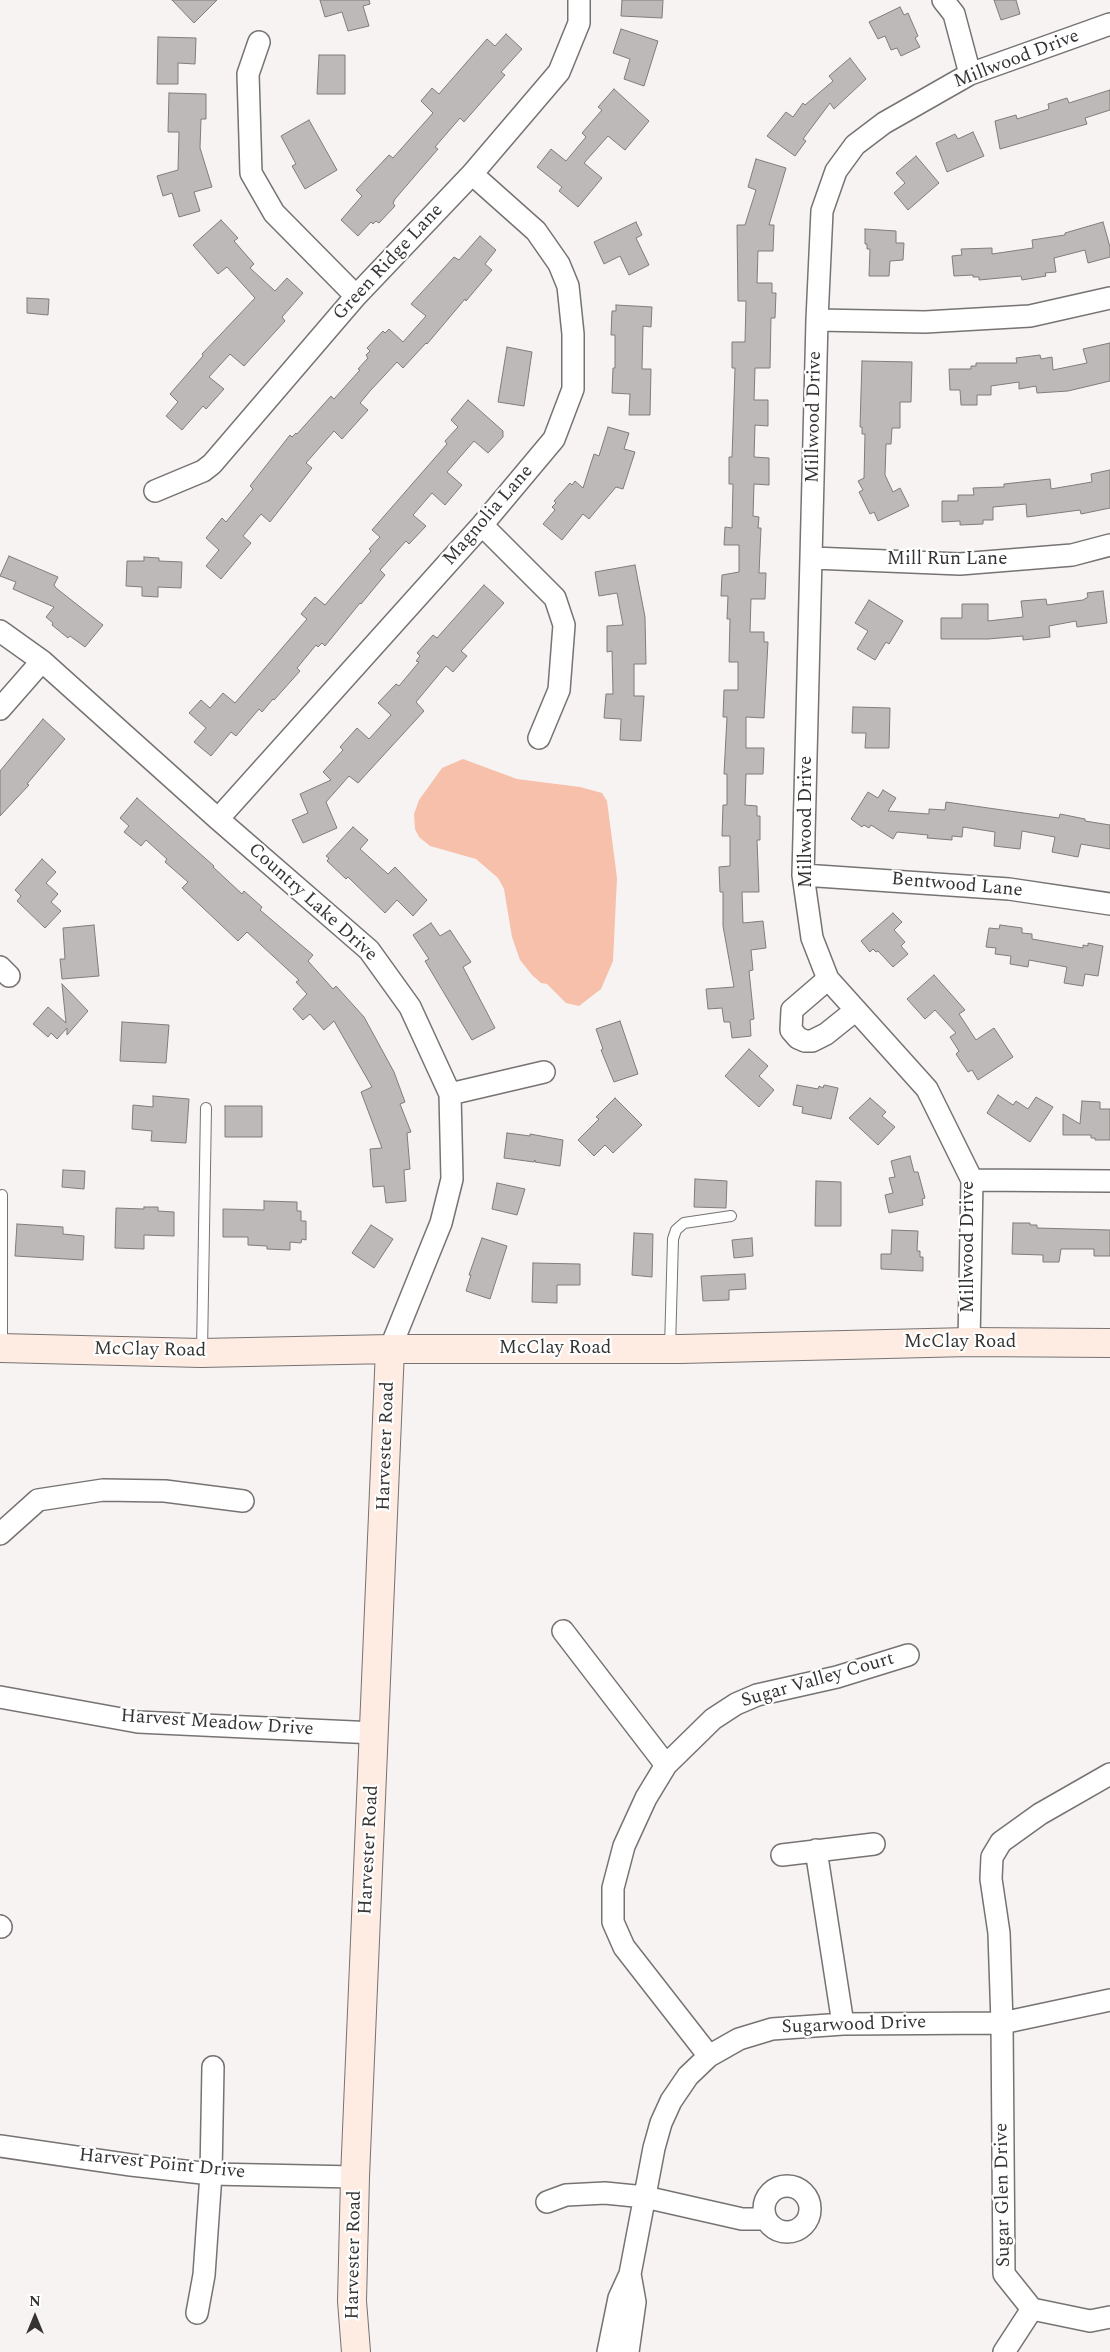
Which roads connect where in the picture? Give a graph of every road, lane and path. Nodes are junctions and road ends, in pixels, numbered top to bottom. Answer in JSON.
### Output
{"nodes":[{"id":1,"x":579,"y":0,"type":"edge"},
{"id":2,"x":943,"y":0,"type":"edge"},
{"id":3,"x":1110,"y":24,"type":"edge"},
{"id":4,"x":259,"y":42,"type":"dead end"},
{"id":5,"x":970,"y":74,"type":"junction"},
{"id":6,"x":472,"y":174,"type":"junction"},
{"id":7,"x":356,"y":296,"type":"junction"},
{"id":8,"x":1110,"y":298,"type":"edge"},
{"id":9,"x":817,"y":320,"type":"junction"},
{"id":10,"x":155,"y":491,"type":"dead end"},
{"id":11,"x":482,"y":525,"type":"junction"},
{"id":12,"x":1110,"y":546,"type":"edge"},
{"id":13,"x":813,"y":558,"type":"junction"},
{"id":14,"x":0,"y":631,"type":"edge"},
{"id":15,"x":42,"y":661,"type":"junction"},
{"id":16,"x":0,"y":709,"type":"edge"},
{"id":17,"x":539,"y":738,"type":"dead end"},
{"id":18,"x":218,"y":820,"type":"junction"},
{"id":19,"x":804,"y":875,"type":"junction"},
{"id":20,"x":1110,"y":904,"type":"edge"},
{"id":21,"x":828,"y":979,"type":"junction"},
{"id":22,"x":856,"y":1010,"type":"junction"},
{"id":23,"x":544,"y":1072,"type":"dead end"},
{"id":24,"x":450,"y":1094,"type":"junction"},
{"id":25,"x":206,"y":1108,"type":"dead end"},
{"id":26,"x":972,"y":1180,"type":"junction"},
{"id":27,"x":1110,"y":1181,"type":"edge"},
{"id":28,"x":2,"y":1194,"type":"dead end"},
{"id":29,"x":731,"y":1216,"type":"dead end"},
{"id":30,"x":969,"y":1342,"type":"junction"},
{"id":31,"x":1110,"y":1344,"type":"edge"},
{"id":32,"x":1,"y":1348,"type":"edge"},
{"id":33,"x":390,"y":1348,"type":"junction"},
{"id":34,"x":670,"y":1348,"type":"junction"},
{"id":35,"x":202,"y":1353,"type":"junction"},
{"id":36,"x":243,"y":1501,"type":"dead end"},
{"id":37,"x":1,"y":1530,"type":"edge"},
{"id":38,"x":563,"y":1631,"type":"dead end"},
{"id":39,"x":908,"y":1655,"type":"dead end"},
{"id":40,"x":0,"y":1697,"type":"edge"},
{"id":41,"x":375,"y":1733,"type":"junction"},
{"id":42,"x":666,"y":1765,"type":"junction"},
{"id":43,"x":1110,"y":1774,"type":"edge"},
{"id":44,"x":874,"y":1844,"type":"dead end"},
{"id":45,"x":816,"y":1850,"type":"junction"},
{"id":46,"x":782,"y":1855,"type":"dead end"},
{"id":47,"x":1110,"y":2000,"type":"edge"},
{"id":48,"x":1002,"y":2023,"type":"junction"},
{"id":49,"x":842,"y":2024,"type":"junction"},
{"id":50,"x":709,"y":2056,"type":"junction"},
{"id":51,"x":213,"y":2067,"type":"dead end"},
{"id":52,"x":0,"y":2146,"type":"edge"},
{"id":53,"x":211,"y":2174,"type":"junction"},
{"id":54,"x":355,"y":2177,"type":"junction"},
{"id":55,"x":645,"y":2197,"type":"junction"},
{"id":56,"x":547,"y":2202,"type":"dead end"},
{"id":57,"x":766,"y":2218,"type":"dead end"},
{"id":58,"x":630,"y":2274,"type":"junction"},
{"id":59,"x":1032,"y":2308,"type":"junction"},
{"id":60,"x":197,"y":2313,"type":"dead end"},
{"id":61,"x":1110,"y":2317,"type":"edge"},
{"id":62,"x":356,"y":2352,"type":"edge"},
{"id":63,"x":608,"y":2352,"type":"edge"},
{"id":64,"x":628,"y":2352,"type":"edge"},
{"id":65,"x":1004,"y":2352,"type":"edge"}],
"edges":[{"from":1,"to":6,"type":"street","name":"Green Ridge Lane"},
{"from":2,"to":5,"type":"street"},
{"from":3,"to":5,"type":"street","name":"Millwood Drive"},
{"from":4,"to":7,"type":"street"},
{"from":5,"to":9,"type":"street","name":"Millwood Drive"},
{"from":6,"to":7,"type":"street","name":"Green Ridge Lane"},
{"from":6,"to":11,"type":"street","name":"Magnolia Lane"},
{"from":7,"to":10,"type":"street","name":"Green Ridge Lane"},
{"from":8,"to":9,"type":"street"},
{"from":9,"to":13,"type":"street","name":"Millwood Drive"},
{"from":11,"to":17,"type":"street"},
{"from":11,"to":18,"type":"street","name":"Magnolia Lane"},
{"from":12,"to":13,"type":"street","name":"Mill Run Lane"},
{"from":13,"to":19,"type":"street","name":"Millwood Drive"},
{"from":14,"to":15,"type":"street","name":"Country Lake Drive"},
{"from":15,"to":16,"type":"street"},
{"from":15,"to":18,"type":"street","name":"Country Lake Drive"},
{"from":18,"to":24,"type":"street","name":"Country Lake Drive"},
{"from":19,"to":20,"type":"street","name":"Bentwood Lane"},
{"from":19,"to":21,"type":"street","name":"Millwood Drive"},
{"from":21,"to":22,"type":"street","name":"Millwood Drive"},
{"from":21,"to":22,"type":"street"},
{"from":22,"to":26,"type":"street","name":"Millwood Drive"},
{"from":23,"to":24,"type":"street"},
{"from":24,"to":33,"type":"street","name":"Country Lake Drive"},
{"from":25,"to":35,"type":"lane"},
{"from":26,"to":27,"type":"street"},
{"from":26,"to":30,"type":"street","name":"Millwood Drive"},
{"from":28,"to":32,"type":"lane"},
{"from":29,"to":34,"type":"lane"},
{"from":30,"to":31,"type":"main road","name":"McClay Road"},
{"from":30,"to":34,"type":"main road","name":"McClay Road"},
{"from":32,"to":35,"type":"main road","name":"McClay Road"},
{"from":33,"to":34,"type":"main road","name":"McClay Road"},
{"from":33,"to":35,"type":"main road","name":"McClay Road"},
{"from":33,"to":41,"type":"main road","name":"Harvester Road"},
{"from":36,"to":37,"type":"street"},
{"from":38,"to":42,"type":"street"},
{"from":39,"to":42,"type":"street","name":"Sugar Valley Court"},
{"from":40,"to":41,"type":"street","name":"Harvest Meadow Drive"},
{"from":41,"to":54,"type":"main road","name":"Harvester Road"},
{"from":42,"to":50,"type":"street","name":"Sugar Valley Court"},
{"from":43,"to":48,"type":"street","name":"Sugar Glen Drive"},
{"from":44,"to":45,"type":"street"},
{"from":45,"to":46,"type":"street"},
{"from":45,"to":49,"type":"street"},
{"from":47,"to":48,"type":"street","name":"Sugarwood Drive"},
{"from":48,"to":49,"type":"street","name":"Sugarwood Drive"},
{"from":48,"to":59,"type":"street","name":"Sugar Glen Drive"},
{"from":49,"to":50,"type":"street","name":"Sugarwood Drive"},
{"from":50,"to":55,"type":"street","name":"Sugarwood Drive"},
{"from":51,"to":53,"type":"street"},
{"from":52,"to":53,"type":"street","name":"Harvest Point Drive"},
{"from":53,"to":54,"type":"street","name":"Harvest Point Drive"},
{"from":53,"to":60,"type":"street"},
{"from":54,"to":62,"type":"main road","name":"Harvester Road"},
{"from":55,"to":56,"type":"street"},
{"from":55,"to":57,"type":"street"},
{"from":55,"to":58,"type":"street","name":"Sugarwood Drive"},
{"from":58,"to":63,"type":"street","name":"Sugarwood Drive"},
{"from":58,"to":64,"type":"street","name":"Sugarwood Drive"},
{"from":59,"to":61,"type":"street"},
{"from":59,"to":65,"type":"street"}]}
